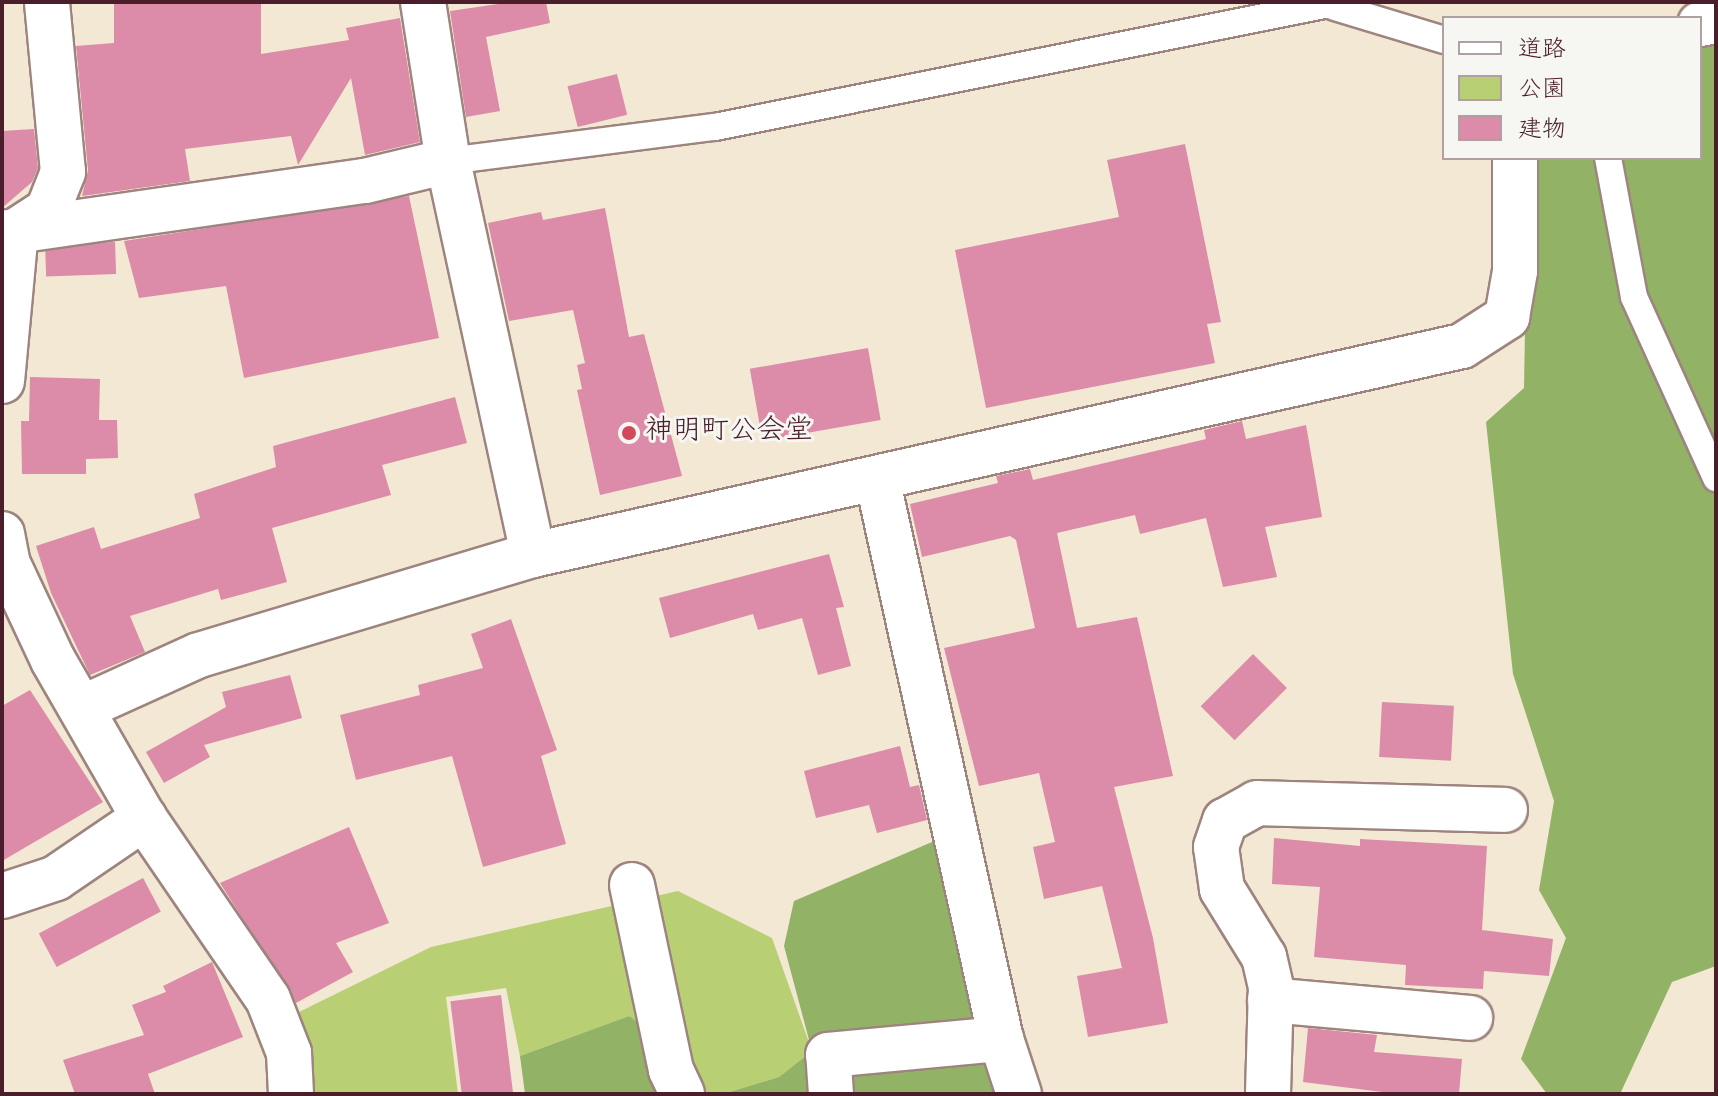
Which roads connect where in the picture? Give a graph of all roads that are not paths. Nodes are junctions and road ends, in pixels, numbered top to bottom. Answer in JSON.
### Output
{"nodes":[{"id":1,"x":47,"y":2,"type":"edge"},
{"id":2,"x":423,"y":2,"type":"edge"},
{"id":3,"x":1337,"y":4,"type":"edge"},
{"id":4,"x":1442,"y":39,"type":"edge"},
{"id":5,"x":1515,"y":160,"type":"edge"},
{"id":6,"x":1608,"y":160,"type":"edge"},
{"id":7,"x":448,"y":161,"type":"junction"},
{"id":8,"x":9,"y":232,"type":"edge"},
{"id":9,"x":2,"y":381,"type":"edge"},
{"id":10,"x":877,"y":478,"type":"junction"},
{"id":11,"x":1716,"y":478,"type":"edge"},
{"id":12,"x":2,"y":534,"type":"edge"},
{"id":13,"x":533,"y":555,"type":"junction"},
{"id":14,"x":82,"y":708,"type":"junction"},
{"id":15,"x":1505,"y":810,"type":"dead end"},
{"id":16,"x":144,"y":818,"type":"junction"},
{"id":17,"x":632,"y":885,"type":"dead end"},
{"id":18,"x":2,"y":896,"type":"edge"},
{"id":19,"x":1270,"y":1000,"type":"junction"},
{"id":20,"x":1470,"y":1018,"type":"dead end"},
{"id":21,"x":1001,"y":1039,"type":"junction"},
{"id":22,"x":291,"y":1094,"type":"edge"},
{"id":23,"x":682,"y":1094,"type":"edge"},
{"id":24,"x":831,"y":1094,"type":"edge"},
{"id":25,"x":1019,"y":1094,"type":"edge"},
{"id":26,"x":1268,"y":1094,"type":"edge"}],
"edges":[{"from":1,"to":8,"type":"street"},
{"from":2,"to":7,"type":"street"},
{"from":3,"to":4,"type":"lane"},
{"from":3,"to":7,"type":"lane"},
{"from":5,"to":10,"type":"street"},
{"from":6,"to":11,"type":"lane"},
{"from":7,"to":8,"type":"street"},
{"from":7,"to":13,"type":"street"},
{"from":8,"to":9,"type":"street"},
{"from":10,"to":13,"type":"street"},
{"from":10,"to":21,"type":"street"},
{"from":12,"to":14,"type":"street"},
{"from":13,"to":14,"type":"street"},
{"from":14,"to":16,"type":"street"},
{"from":15,"to":19,"type":"street"},
{"from":16,"to":18,"type":"street"},
{"from":16,"to":22,"type":"street"},
{"from":17,"to":23,"type":"street"},
{"from":19,"to":20,"type":"street"},
{"from":19,"to":26,"type":"street"},
{"from":21,"to":24,"type":"street"},
{"from":21,"to":25,"type":"street"}]}
